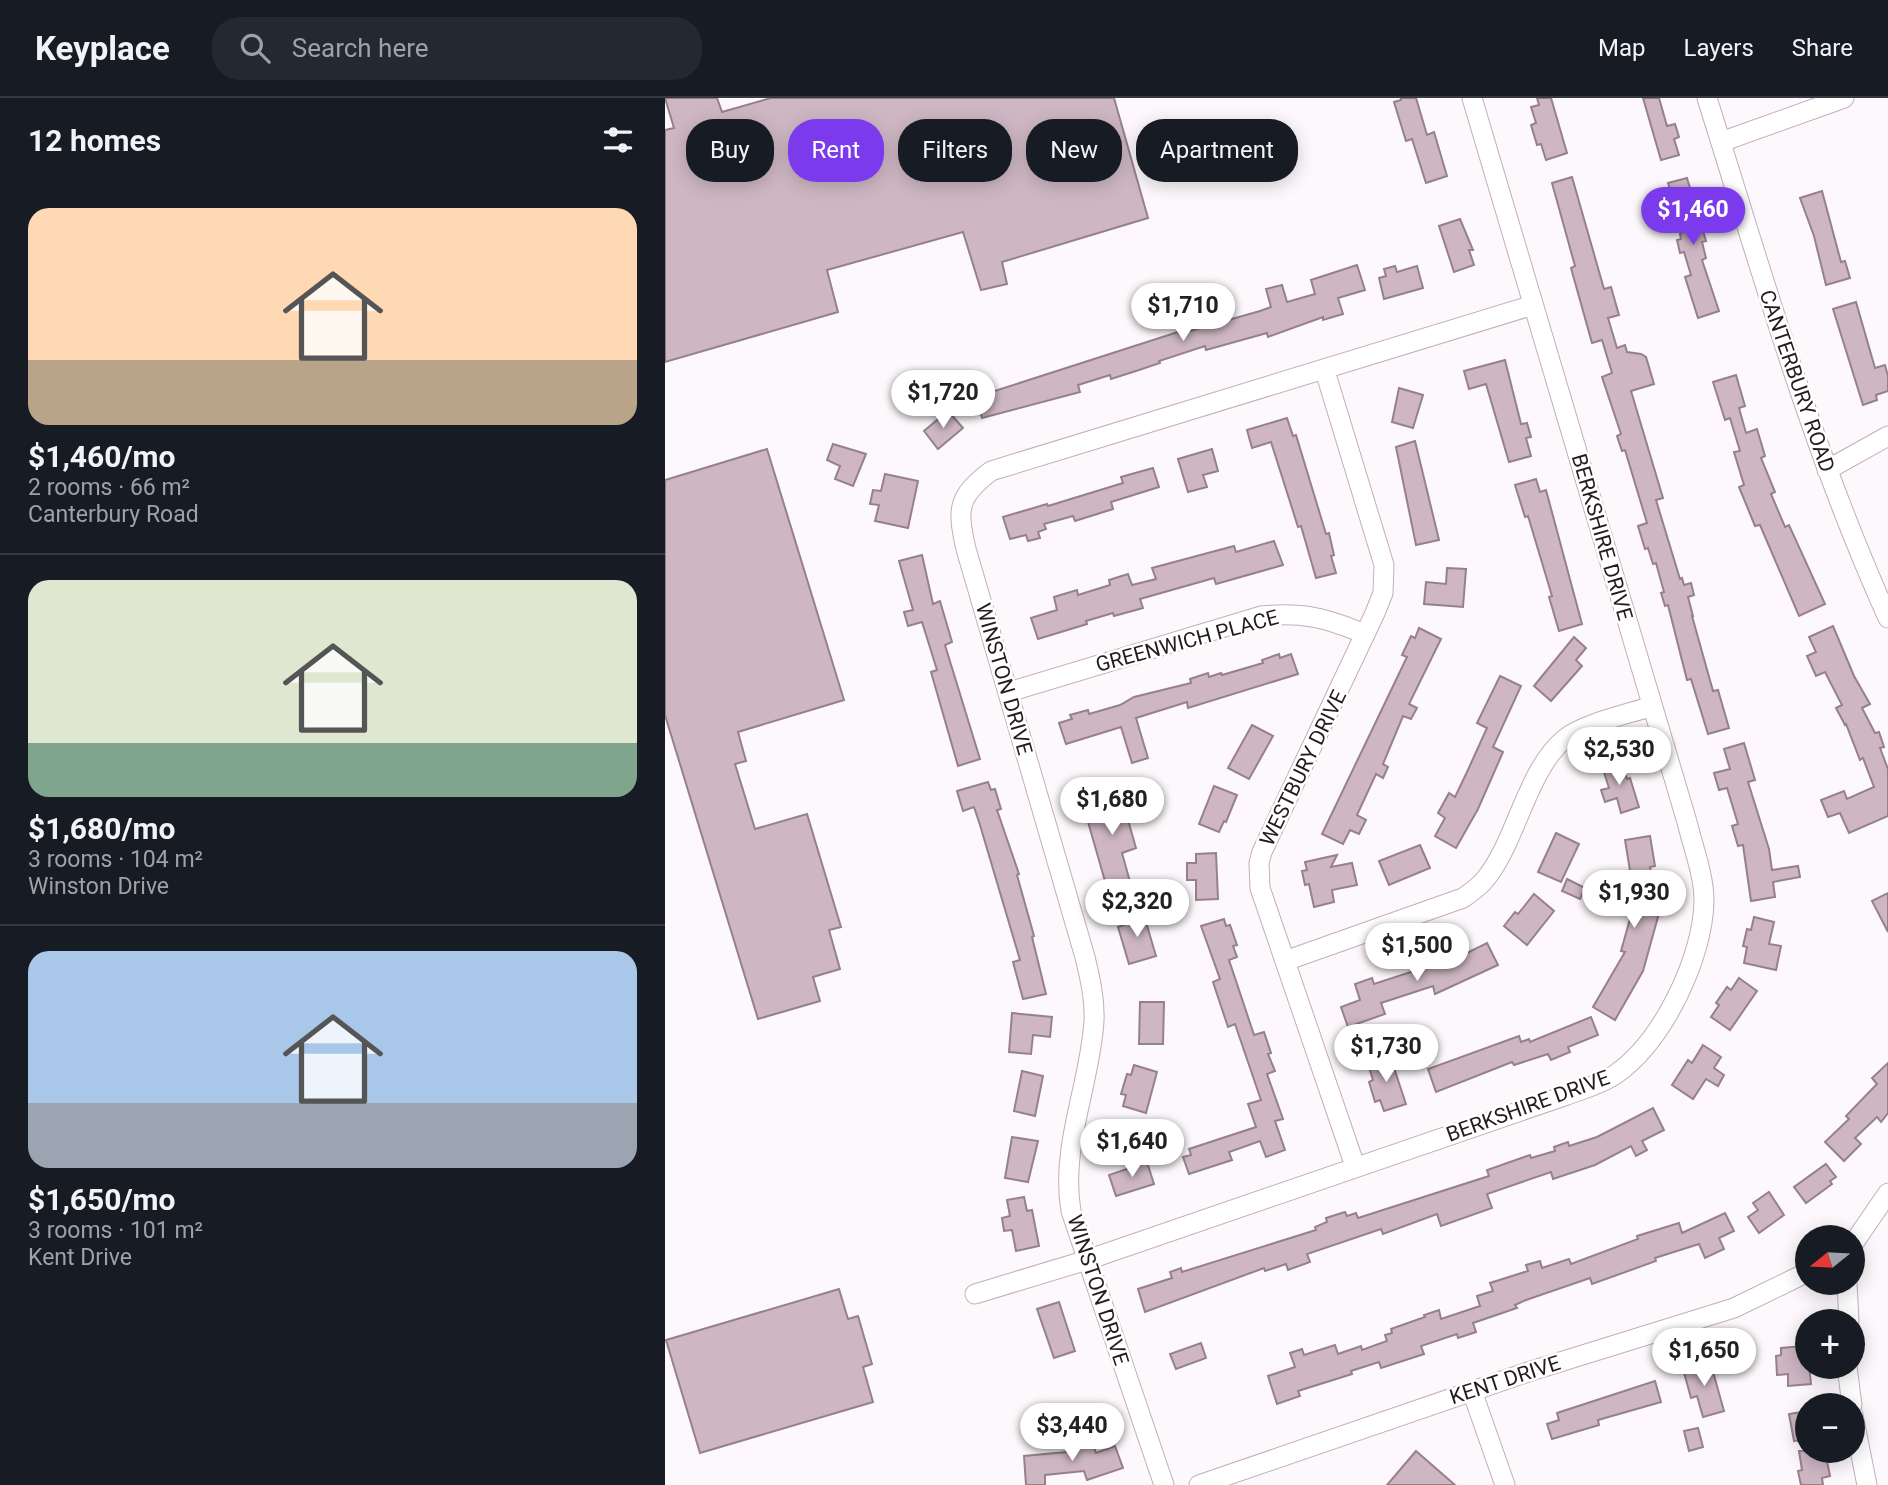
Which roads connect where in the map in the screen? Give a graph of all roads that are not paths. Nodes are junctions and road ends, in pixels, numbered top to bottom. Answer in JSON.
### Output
{"nodes":[{"id":1,"x":1472,"y":98,"type":"edge"},
{"id":2,"x":1707,"y":98,"type":"edge"},
{"id":3,"x":1844,"y":98,"type":"edge"},
{"id":4,"x":1721,"y":142,"type":"junction"},
{"id":5,"x":1533,"y":306,"type":"junction"},
{"id":6,"x":1325,"y":371,"type":"junction"},
{"id":7,"x":1888,"y":436,"type":"edge"},
{"id":8,"x":1827,"y":470,"type":"junction"},
{"id":9,"x":1888,"y":618,"type":"edge"},
{"id":10,"x":1365,"y":634,"type":"junction"},
{"id":11,"x":1009,"y":692,"type":"junction"},
{"id":12,"x":1652,"y":706,"type":"junction"},
{"id":13,"x":1285,"y":961,"type":"junction"},
{"id":14,"x":1355,"y":1167,"type":"junction"},
{"id":15,"x":1888,"y":1192,"type":"edge"},
{"id":16,"x":1865,"y":1226,"type":"edge"},
{"id":17,"x":1087,"y":1260,"type":"junction"},
{"id":18,"x":1795,"y":1278,"type":"edge"},
{"id":19,"x":975,"y":1294,"type":"dead end"},
{"id":20,"x":1472,"y":1391,"type":"junction"},
{"id":21,"x":1863,"y":1463,"type":"edge"},
{"id":22,"x":1164,"y":1485,"type":"edge"},
{"id":23,"x":1199,"y":1485,"type":"edge"},
{"id":24,"x":1505,"y":1485,"type":"edge"},
{"id":25,"x":1867,"y":1485,"type":"edge"}],
"edges":[{"from":1,"to":5,"type":"street","name":"BERKSHIRE DRIVE"},
{"from":2,"to":4,"type":"street","name":"CANTERBURY ROAD"},
{"from":3,"to":4,"type":"street"},
{"from":4,"to":8,"type":"street","name":"CANTERBURY ROAD"},
{"from":5,"to":6,"type":"street","name":"WINSTON DRIVE"},
{"from":5,"to":12,"type":"street","name":"BERKSHIRE DRIVE"},
{"from":6,"to":10,"type":"street","name":"WESTBURY DRIVE"},
{"from":6,"to":11,"type":"street","name":"WINSTON DRIVE"},
{"from":7,"to":8,"type":"street"},
{"from":8,"to":9,"type":"street","name":"CANTERBURY ROAD"},
{"from":10,"to":11,"type":"street","name":"GREENWICH PLACE"},
{"from":10,"to":13,"type":"street","name":"WESTBURY DRIVE"},
{"from":11,"to":17,"type":"street","name":"WINSTON DRIVE"},
{"from":12,"to":13,"type":"street"},
{"from":12,"to":14,"type":"street","name":"BERKSHIRE DRIVE"},
{"from":13,"to":14,"type":"street","name":"WESTBURY DRIVE"},
{"from":14,"to":17,"type":"street","name":"BERKSHIRE DRIVE"},
{"from":15,"to":16,"type":"street"},
{"from":17,"to":19,"type":"street","name":"BERKSHIRE DRIVE"},
{"from":17,"to":22,"type":"street","name":"WINSTON DRIVE"},
{"from":18,"to":20,"type":"street","name":"KENT DRIVE"},
{"from":20,"to":23,"type":"street","name":"KENT DRIVE"},
{"from":20,"to":24,"type":"street"},
{"from":21,"to":25,"type":"street"}]}
